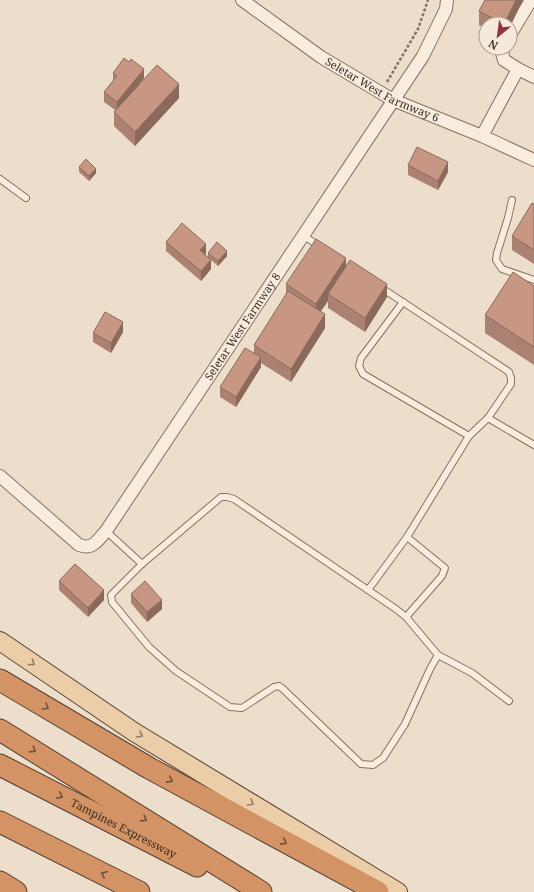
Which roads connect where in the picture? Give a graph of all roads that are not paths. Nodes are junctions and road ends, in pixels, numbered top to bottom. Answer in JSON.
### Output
{"nodes":[{"id":1,"x":242,"y":0,"type":"edge"},
{"id":2,"x":447,"y":0,"type":"edge"},
{"id":3,"x":531,"y":0,"type":"edge"},
{"id":4,"x":518,"y":22,"type":"edge"},
{"id":5,"x":503,"y":56,"type":"edge"},
{"id":6,"x":518,"y":69,"type":"junction"},
{"id":7,"x":534,"y":77,"type":"edge"},
{"id":8,"x":393,"y":100,"type":"junction"},
{"id":9,"x":482,"y":136,"type":"junction"},
{"id":10,"x":534,"y":160,"type":"edge"},
{"id":11,"x":0,"y":180,"type":"edge"},
{"id":12,"x":26,"y":198,"type":"dead end"},
{"id":13,"x":512,"y":200,"type":"dead end"},
{"id":14,"x":304,"y":236,"type":"junction"},
{"id":15,"x":324,"y":249,"type":"edge"},
{"id":16,"x":534,"y":280,"type":"edge"},
{"id":17,"x":377,"y":284,"type":"edge"},
{"id":18,"x":403,"y":302,"type":"junction"},
{"id":19,"x":488,"y":418,"type":"junction"},
{"id":20,"x":469,"y":436,"type":"junction"},
{"id":21,"x":534,"y":445,"type":"edge"},
{"id":22,"x":0,"y":476,"type":"edge"},
{"id":23,"x":106,"y":531,"type":"junction"},
{"id":24,"x":406,"y":537,"type":"junction"},
{"id":25,"x":142,"y":564,"type":"junction"},
{"id":26,"x":368,"y":590,"type":"junction"},
{"id":27,"x":406,"y":617,"type":"junction"},
{"id":28,"x":0,"y":641,"type":"edge"},
{"id":29,"x":438,"y":655,"type":"junction"},
{"id":30,"x":0,"y":680,"type":"edge"},
{"id":31,"x":509,"y":701,"type":"dead end"},
{"id":32,"x":0,"y":730,"type":"edge"},
{"id":33,"x":0,"y":765,"type":"edge"},
{"id":34,"x":0,"y":822,"type":"edge"},
{"id":35,"x":0,"y":882,"type":"edge"},
{"id":36,"x":16,"y":892,"type":"edge"},
{"id":37,"x":139,"y":892,"type":"edge"},
{"id":38,"x":247,"y":892,"type":"edge"},
{"id":39,"x":261,"y":892,"type":"edge"},
{"id":40,"x":378,"y":892,"type":"edge"},
{"id":41,"x":398,"y":892,"type":"edge"}],
"edges":[{"from":1,"to":8,"type":"street","name":"Seletar West Farmway 6"},
{"from":2,"to":8,"type":"street","name":"Seletar West Farmway 8"},
{"from":3,"to":4,"type":"street"},
{"from":5,"to":6,"type":"street"},
{"from":6,"to":7,"type":"street"},
{"from":6,"to":9,"type":"street"},
{"from":8,"to":9,"type":"street","name":"Seletar West Farmway 6"},
{"from":8,"to":14,"type":"street","name":"Seletar West Farmway 8"},
{"from":9,"to":10,"type":"street","name":"Seletar West Farmway 6"},
{"from":11,"to":12,"type":"lane"},
{"from":13,"to":16,"type":"lane"},
{"from":14,"to":15,"type":"lane"},
{"from":14,"to":23,"type":"street","name":"Seletar West Farmway 8"},
{"from":17,"to":18,"type":"lane"},
{"from":18,"to":19,"type":"lane"},
{"from":18,"to":20,"type":"lane"},
{"from":19,"to":20,"type":"lane"},
{"from":19,"to":21,"type":"lane"},
{"from":20,"to":24,"type":"lane"},
{"from":22,"to":23,"type":"street","name":"Seletar West Farmway 8"},
{"from":23,"to":25,"type":"lane"},
{"from":24,"to":26,"type":"lane"},
{"from":24,"to":27,"type":"lane"},
{"from":25,"to":26,"type":"lane"},
{"from":25,"to":29,"type":"lane"},
{"from":26,"to":27,"type":"lane"},
{"from":27,"to":29,"type":"lane"},
{"from":28,"to":41,"type":"main road","one_way":true},
{"from":29,"to":31,"type":"lane"},
{"from":30,"to":40,"type":"highway","one_way":true},
{"from":32,"to":39,"type":"highway","one_way":true},
{"from":33,"to":38,"type":"highway","name":"Tampines Expressway","one_way":true},
{"from":37,"to":34,"type":"highway","one_way":true},
{"from":35,"to":36,"type":"highway"}]}
